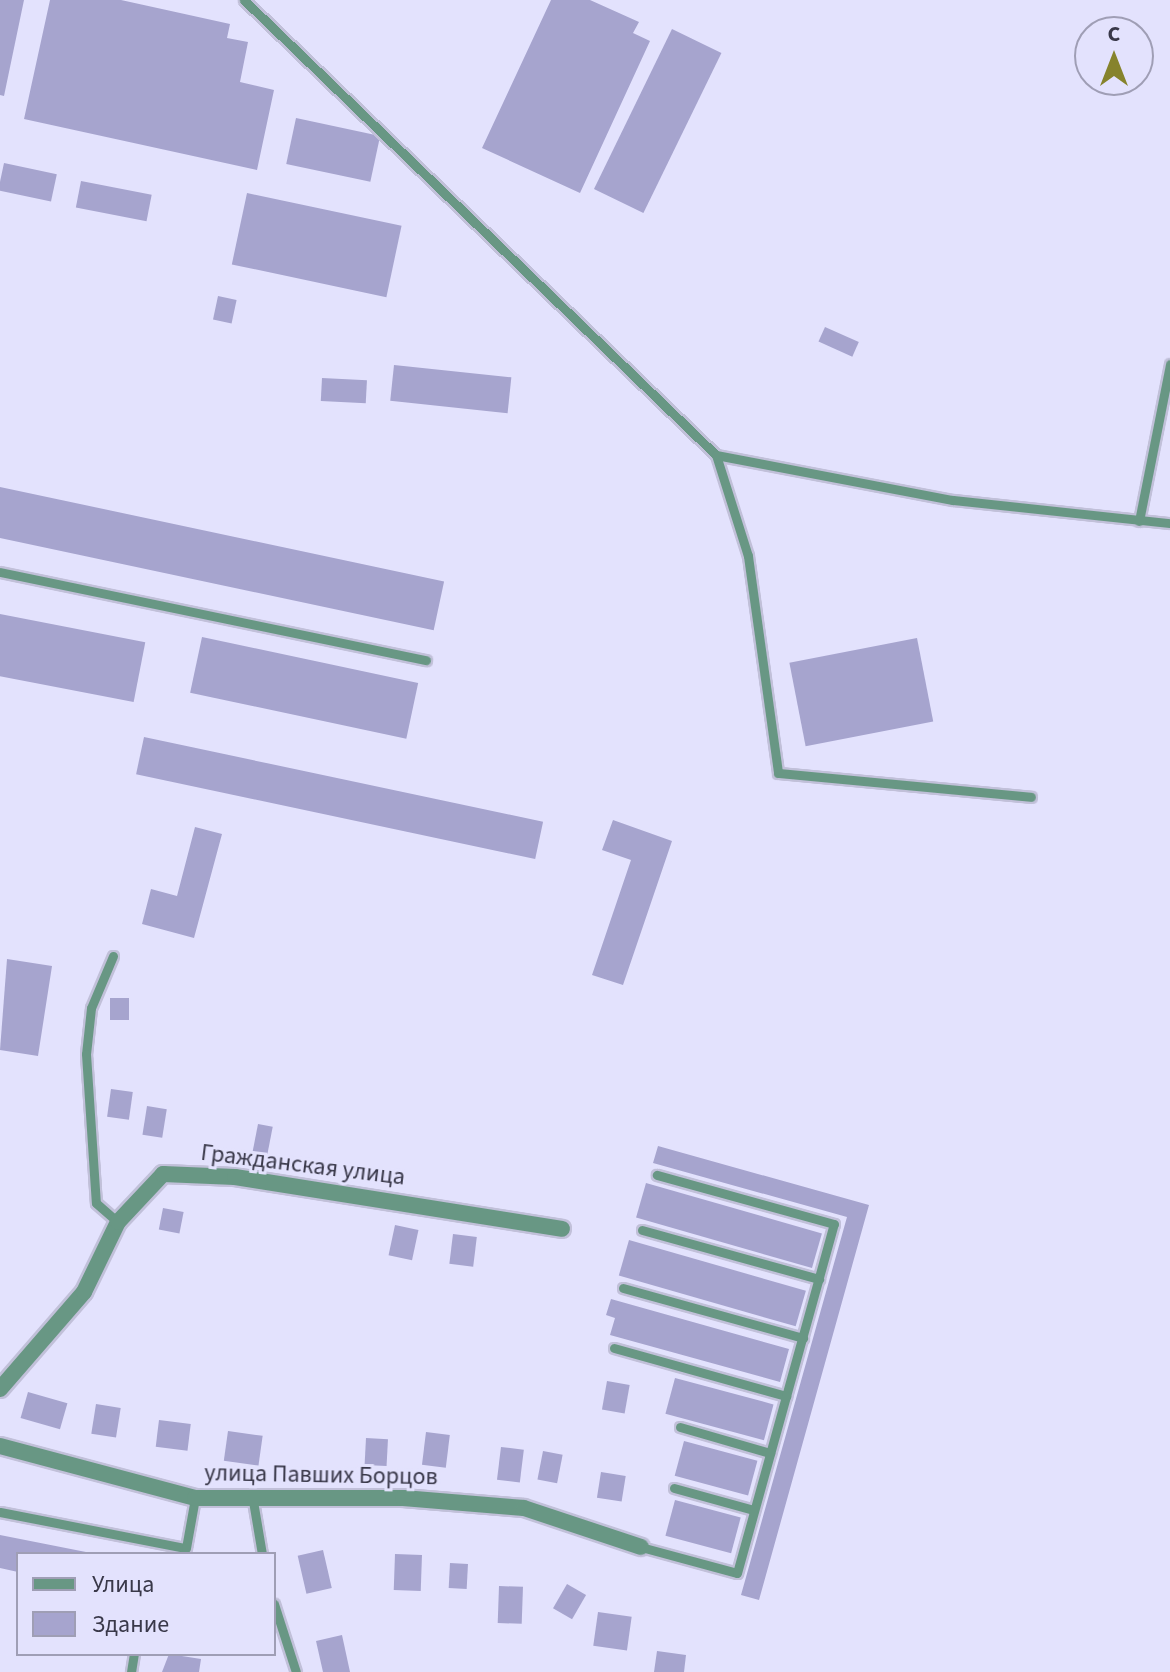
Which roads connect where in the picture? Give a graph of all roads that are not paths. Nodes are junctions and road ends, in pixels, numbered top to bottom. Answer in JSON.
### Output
{"nodes":[{"id":1,"x":244,"y":0,"type":"edge"},
{"id":2,"x":1170,"y":364,"type":"edge"},
{"id":3,"x":716,"y":455,"type":"junction"},
{"id":4,"x":1139,"y":521,"type":"junction"},
{"id":5,"x":1170,"y":523,"type":"edge"},
{"id":6,"x":0,"y":572,"type":"edge"},
{"id":7,"x":426,"y":660,"type":"dead end"},
{"id":8,"x":1031,"y":797,"type":"dead end"},
{"id":9,"x":113,"y":956,"type":"dead end"},
{"id":10,"x":657,"y":1175,"type":"dead end"},
{"id":11,"x":118,"y":1222,"type":"junction"},
{"id":12,"x":562,"y":1229,"type":"dead end"},
{"id":13,"x":642,"y":1230,"type":"dead end"},
{"id":14,"x":819,"y":1279,"type":"junction"},
{"id":15,"x":623,"y":1288,"type":"dead end"},
{"id":16,"x":803,"y":1338,"type":"junction"},
{"id":17,"x":614,"y":1348,"type":"dead end"},
{"id":18,"x":0,"y":1389,"type":"edge"},
{"id":19,"x":786,"y":1396,"type":"junction"},
{"id":20,"x":680,"y":1427,"type":"dead end"},
{"id":21,"x":0,"y":1446,"type":"edge"},
{"id":22,"x":770,"y":1453,"type":"junction"},
{"id":23,"x":674,"y":1488,"type":"dead end"},
{"id":24,"x":195,"y":1498,"type":"junction"},
{"id":25,"x":253,"y":1501,"type":"junction"},
{"id":26,"x":754,"y":1510,"type":"junction"},
{"id":27,"x":0,"y":1512,"type":"edge"},
{"id":28,"x":641,"y":1547,"type":"joint"},
{"id":29,"x":262,"y":1552,"type":"edge"},
{"id":30,"x":276,"y":1610,"type":"edge"},
{"id":31,"x":296,"y":1672,"type":"edge"}],
"edges":[{"from":1,"to":3,"type":"lane"},
{"from":2,"to":4,"type":"lane"},
{"from":3,"to":4,"type":"lane"},
{"from":3,"to":8,"type":"lane"},
{"from":4,"to":5,"type":"lane"},
{"from":6,"to":7,"type":"lane"},
{"from":9,"to":11,"type":"lane"},
{"from":10,"to":14,"type":"lane"},
{"from":11,"to":12,"type":"street","name":"Гражданская улица"},
{"from":11,"to":18,"type":"street","name":"Гражданская улица"},
{"from":13,"to":14,"type":"lane"},
{"from":14,"to":16,"type":"lane"},
{"from":15,"to":16,"type":"lane"},
{"from":16,"to":19,"type":"lane"},
{"from":17,"to":19,"type":"lane"},
{"from":19,"to":22,"type":"lane"},
{"from":20,"to":22,"type":"lane"},
{"from":21,"to":24,"type":"street","name":"улица Павших Борцов"},
{"from":22,"to":26,"type":"lane"},
{"from":23,"to":26,"type":"lane"},
{"from":24,"to":25,"type":"street","name":"улица Павших Борцов"},
{"from":24,"to":27,"type":"lane"},
{"from":25,"to":28,"type":"street","name":"улица Павших Борцов"},
{"from":25,"to":29,"type":"lane"},
{"from":26,"to":28,"type":"lane"},
{"from":30,"to":31,"type":"lane"}]}
